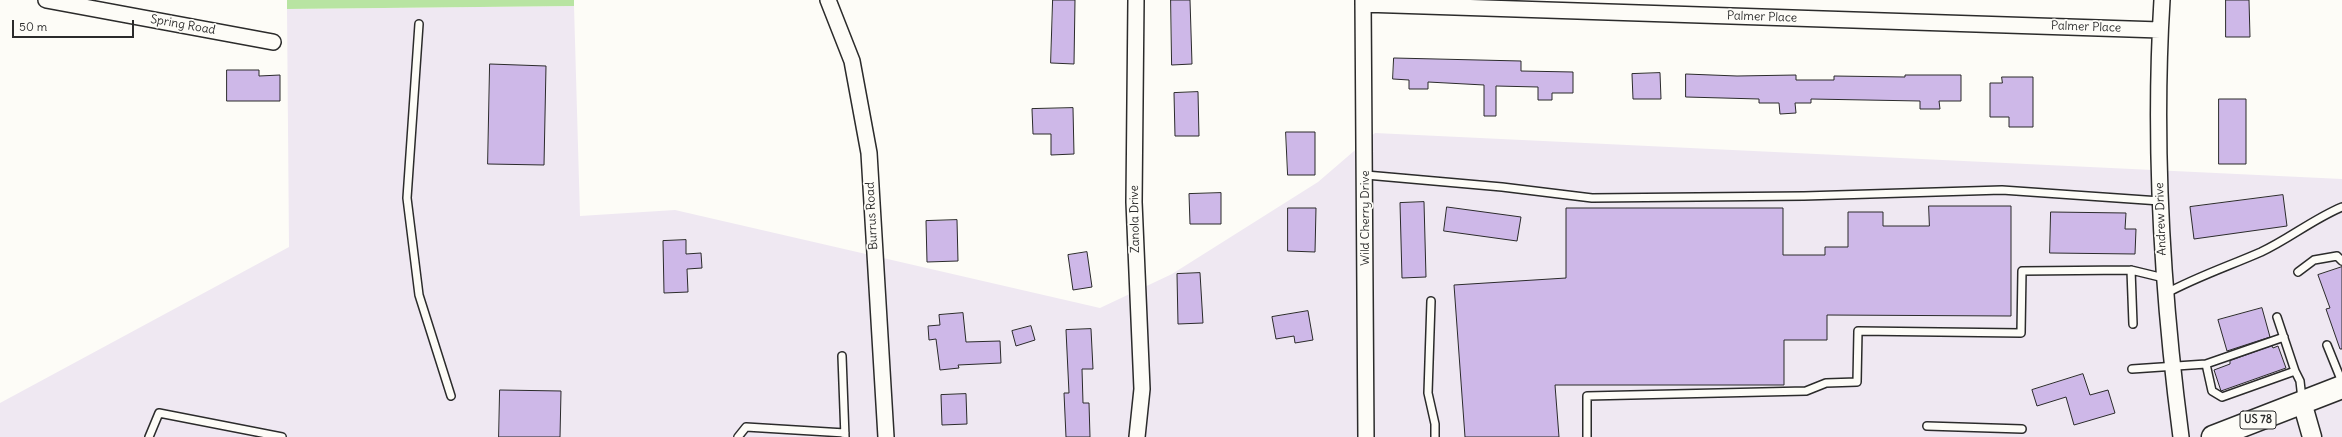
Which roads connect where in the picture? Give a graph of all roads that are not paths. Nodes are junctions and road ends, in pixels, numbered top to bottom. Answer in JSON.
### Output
{"nodes":[{"id":1,"x":46,"y":0,"type":"edge"},
{"id":2,"x":828,"y":0,"type":"edge"},
{"id":3,"x":1136,"y":0,"type":"edge"},
{"id":4,"x":2162,"y":0,"type":"edge"},
{"id":5,"x":1363,"y":2,"type":"edge"},
{"id":6,"x":419,"y":24,"type":"dead end"},
{"id":7,"x":2160,"y":30,"type":"junction"},
{"id":8,"x":272,"y":42,"type":"dead end"},
{"id":9,"x":1366,"y":175,"type":"junction"},
{"id":10,"x":2160,"y":201,"type":"junction"},
{"id":11,"x":2342,"y":207,"type":"edge"},
{"id":12,"x":2342,"y":261,"type":"edge"},
{"id":13,"x":2131,"y":270,"type":"junction"},
{"id":14,"x":2298,"y":272,"type":"dead end"},
{"id":15,"x":2164,"y":278,"type":"junction"},
{"id":16,"x":2165,"y":294,"type":"junction"},
{"id":17,"x":1431,"y":301,"type":"dead end"},
{"id":18,"x":2277,"y":317,"type":"dead end"},
{"id":19,"x":2133,"y":324,"type":"dead end"},
{"id":20,"x":2284,"y":337,"type":"junction"},
{"id":21,"x":2327,"y":345,"type":"dead end"},
{"id":22,"x":842,"y":356,"type":"dead end"},
{"id":23,"x":2206,"y":364,"type":"junction"},
{"id":24,"x":2173,"y":366,"type":"junction"},
{"id":25,"x":2132,"y":369,"type":"dead end"},
{"id":26,"x":2296,"y":371,"type":"junction"},
{"id":27,"x":2342,"y":382,"type":"edge"},
{"id":28,"x":2342,"y":388,"type":"edge"},
{"id":29,"x":451,"y":396,"type":"dead end"},
{"id":30,"x":2302,"y":402,"type":"junction"},
{"id":31,"x":1927,"y":426,"type":"dead end"},
{"id":32,"x":2022,"y":429,"type":"dead end"},
{"id":33,"x":845,"y":435,"type":"edge"},
{"id":34,"x":149,"y":437,"type":"edge"},
{"id":35,"x":282,"y":437,"type":"edge"},
{"id":36,"x":738,"y":437,"type":"edge"},
{"id":37,"x":886,"y":437,"type":"edge"},
{"id":38,"x":1137,"y":437,"type":"edge"},
{"id":39,"x":1366,"y":437,"type":"edge"},
{"id":40,"x":1435,"y":437,"type":"edge"},
{"id":41,"x":1587,"y":437,"type":"edge"},
{"id":42,"x":2181,"y":437,"type":"edge"},
{"id":43,"x":2213,"y":437,"type":"edge"},
{"id":44,"x":2312,"y":437,"type":"edge"}],
"edges":[{"from":1,"to":8,"type":"street","name":"Spring Road"},
{"from":2,"to":37,"type":"street","name":"Burrus Road"},
{"from":3,"to":38,"type":"street","name":"Zanola Drive"},
{"from":4,"to":7,"type":"street","name":"Andrew Drive"},
{"from":5,"to":7,"type":"street","name":"Palmer Place"},
{"from":5,"to":9,"type":"street","name":"Wild Cherry Drive"},
{"from":6,"to":29,"type":"lane"},
{"from":7,"to":10,"type":"street","name":"Andrew Drive"},
{"from":9,"to":10,"type":"lane"},
{"from":9,"to":39,"type":"street","name":"Wild Cherry Drive"},
{"from":10,"to":15,"type":"street","name":"Andrew Drive"},
{"from":11,"to":16,"type":"lane"},
{"from":12,"to":14,"type":"lane"},
{"from":13,"to":15,"type":"lane"},
{"from":13,"to":19,"type":"lane"},
{"from":13,"to":41,"type":"lane"},
{"from":15,"to":16,"type":"street","name":"Andrew Drive"},
{"from":16,"to":24,"type":"street","name":"Andrew Drive"},
{"from":17,"to":40,"type":"lane"},
{"from":18,"to":20,"type":"lane"},
{"from":20,"to":23,"type":"lane"},
{"from":20,"to":26,"type":"lane"},
{"from":21,"to":27,"type":"lane"},
{"from":22,"to":33,"type":"lane"},
{"from":23,"to":24,"type":"lane"},
{"from":23,"to":26,"type":"lane"},
{"from":24,"to":25,"type":"lane"},
{"from":24,"to":42,"type":"street","name":"Andrew Drive"},
{"from":26,"to":30,"type":"lane"},
{"from":28,"to":30,"type":"main road","number":"US 78"},
{"from":30,"to":43,"type":"main road","number":"US 78"},
{"from":30,"to":44,"type":"street"},
{"from":31,"to":32,"type":"lane"},
{"from":33,"to":36,"type":"lane"},
{"from":34,"to":35,"type":"lane"}]}
